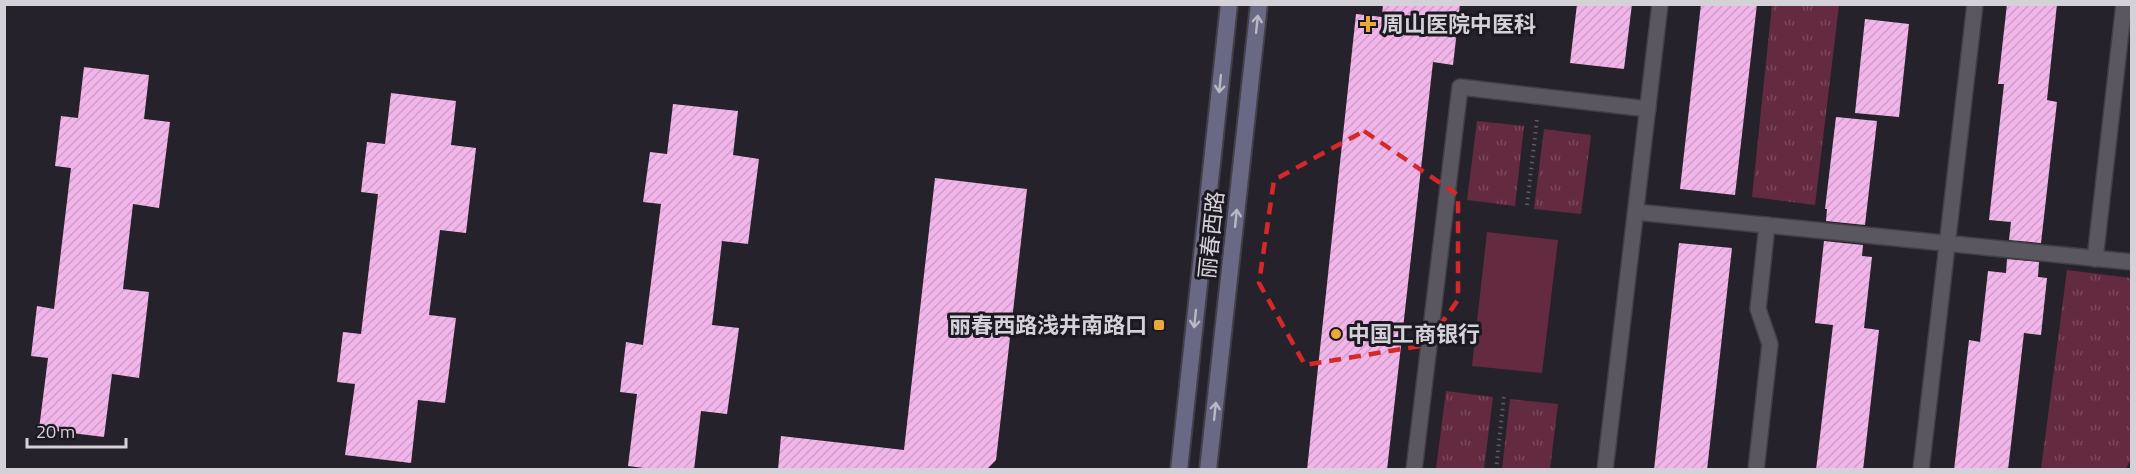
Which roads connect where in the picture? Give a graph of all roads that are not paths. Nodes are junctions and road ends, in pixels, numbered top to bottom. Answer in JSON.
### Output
{"nodes":[{"id":1,"x":1229,"y":4,"type":"edge"},
{"id":2,"x":1259,"y":4,"type":"edge"},
{"id":3,"x":1660,"y":4,"type":"edge"},
{"id":4,"x":1975,"y":4,"type":"edge"},
{"id":5,"x":2124,"y":4,"type":"edge"},
{"id":6,"x":1648,"y":109,"type":"junction"},
{"id":7,"x":1636,"y":212,"type":"junction"},
{"id":8,"x":1767,"y":225,"type":"junction"},
{"id":9,"x":1947,"y":244,"type":"junction"},
{"id":10,"x":2095,"y":259,"type":"junction"},
{"id":11,"x":2132,"y":262,"type":"edge"},
{"id":12,"x":1179,"y":470,"type":"edge"},
{"id":13,"x":1208,"y":470,"type":"edge"},
{"id":14,"x":1414,"y":470,"type":"edge"},
{"id":15,"x":1605,"y":470,"type":"edge"},
{"id":16,"x":1756,"y":470,"type":"edge"},
{"id":17,"x":1921,"y":470,"type":"edge"}],
"edges":[{"from":1,"to":12,"type":"main road","name":"丽春西路","one_way":true},
{"from":13,"to":2,"type":"main road","name":"丽春西路","one_way":true},
{"from":3,"to":6,"type":"lane"},
{"from":4,"to":9,"type":"lane"},
{"from":5,"to":10,"type":"lane"},
{"from":6,"to":7,"type":"lane"},
{"from":6,"to":14,"type":"lane"},
{"from":7,"to":8,"type":"lane"},
{"from":7,"to":15,"type":"lane"},
{"from":8,"to":9,"type":"lane"},
{"from":8,"to":16,"type":"lane"},
{"from":9,"to":10,"type":"lane"},
{"from":9,"to":17,"type":"lane"},
{"from":10,"to":11,"type":"lane"}]}
